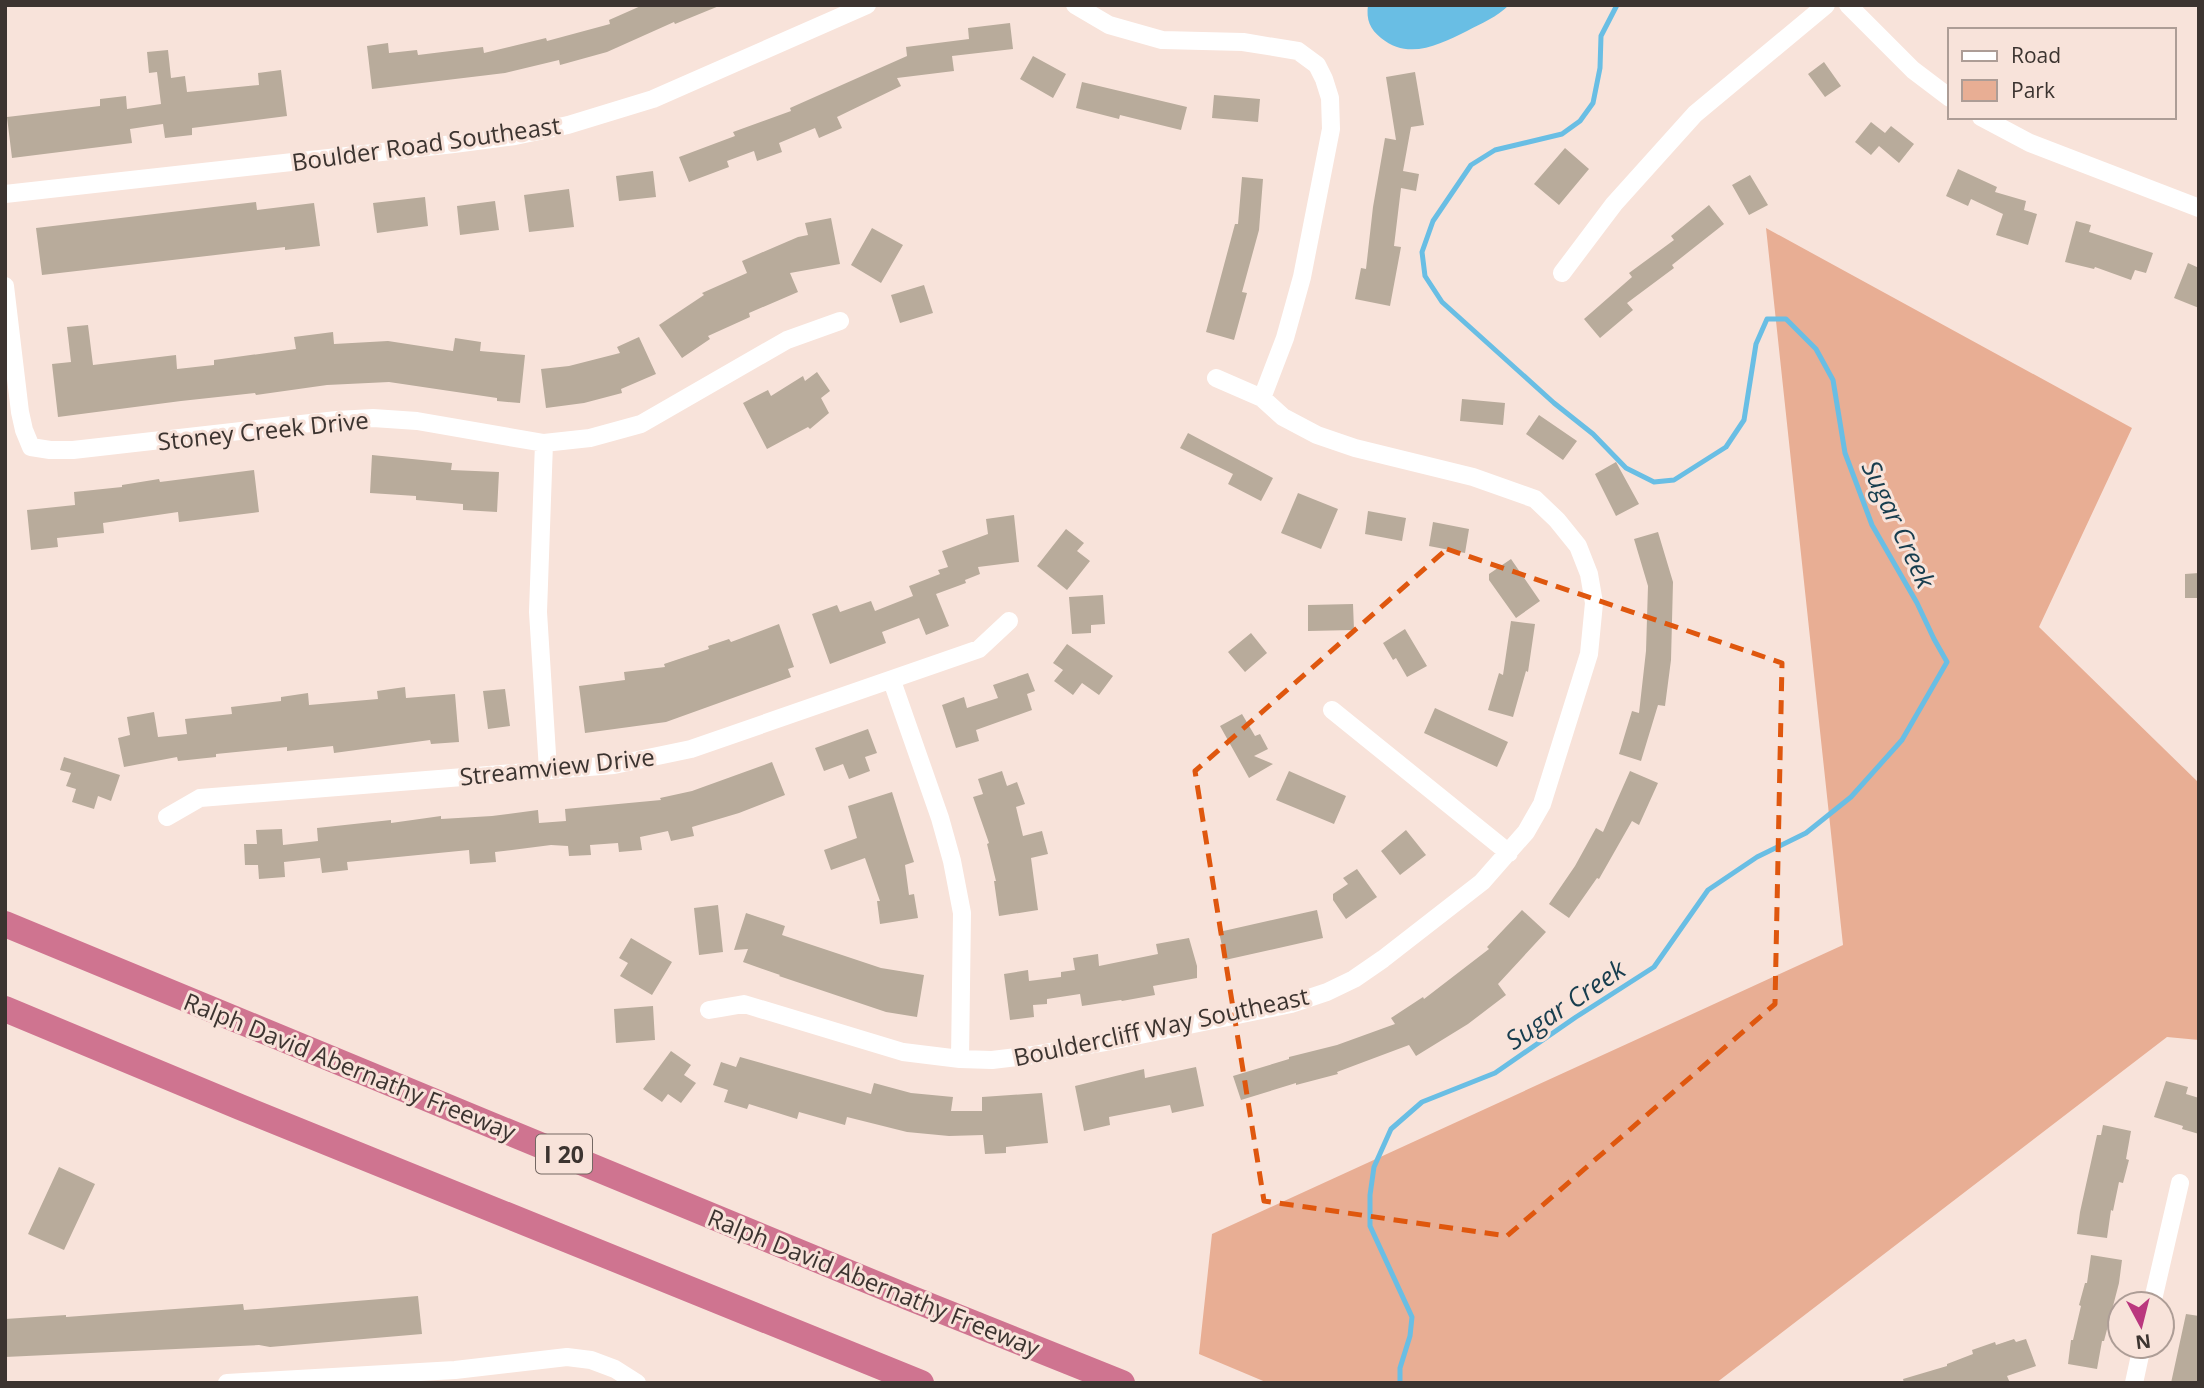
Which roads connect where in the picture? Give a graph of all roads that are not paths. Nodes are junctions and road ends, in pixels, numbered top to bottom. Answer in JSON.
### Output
{"nodes":[{"id":1,"x":867,"y":5,"type":"edge"},
{"id":2,"x":1075,"y":5,"type":"edge"},
{"id":3,"x":1826,"y":5,"type":"edge"},
{"id":4,"x":1847,"y":5,"type":"edge"},
{"id":5,"x":1948,"y":96,"type":"edge"},
{"id":6,"x":1985,"y":119,"type":"edge"},
{"id":7,"x":5,"y":194,"type":"edge"},
{"id":8,"x":2199,"y":208,"type":"edge"},
{"id":9,"x":1563,"y":273,"type":"dead end"},
{"id":10,"x":5,"y":286,"type":"edge"},
{"id":11,"x":840,"y":321,"type":"dead end"},
{"id":12,"x":1216,"y":378,"type":"dead end"},
{"id":13,"x":1262,"y":398,"type":"junction"},
{"id":14,"x":544,"y":443,"type":"junction"},
{"id":15,"x":1009,"y":621,"type":"dead end"},
{"id":16,"x":892,"y":681,"type":"junction"},
{"id":17,"x":1332,"y":710,"type":"dead end"},
{"id":18,"x":548,"y":770,"type":"junction"},
{"id":19,"x":167,"y":817,"type":"dead end"},
{"id":20,"x":1509,"y":853,"type":"junction"},
{"id":21,"x":5,"y":924,"type":"edge"},
{"id":22,"x":5,"y":1009,"type":"edge"},
{"id":23,"x":709,"y":1010,"type":"dead end"},
{"id":24,"x":960,"y":1059,"type":"junction"},
{"id":25,"x":2180,"y":1183,"type":"dead end"},
{"id":26,"x":2155,"y":1290,"type":"edge"},
{"id":27,"x":2139,"y":1360,"type":"edge"},
{"id":28,"x":227,"y":1383,"type":"edge"},
{"id":29,"x":637,"y":1383,"type":"edge"},
{"id":30,"x":921,"y":1383,"type":"edge"},
{"id":31,"x":1122,"y":1383,"type":"edge"},
{"id":32,"x":2134,"y":1383,"type":"edge"}],
"edges":[{"from":1,"to":7,"type":"street","name":"Boulder Road Southeast"},
{"from":2,"to":13,"type":"street"},
{"from":3,"to":9,"type":"street"},
{"from":4,"to":5,"type":"street"},
{"from":6,"to":8,"type":"street"},
{"from":10,"to":14,"type":"street","name":"Stoney Creek Drive"},
{"from":11,"to":14,"type":"street","name":"Stoney Creek Drive"},
{"from":12,"to":13,"type":"street","name":"Bouldercliff Way Southeast"},
{"from":13,"to":20,"type":"street","name":"Bouldercliff Way Southeast"},
{"from":14,"to":18,"type":"street"},
{"from":15,"to":16,"type":"street","name":"Streamview Drive"},
{"from":16,"to":18,"type":"street","name":"Streamview Drive"},
{"from":16,"to":24,"type":"street"},
{"from":17,"to":20,"type":"street"},
{"from":18,"to":19,"type":"street","name":"Streamview Drive"},
{"from":20,"to":24,"type":"street","name":"Bouldercliff Way Southeast"},
{"from":21,"to":31,"type":"highway","name":"Ralph David Abernathy Freeway","number":"I 20"},
{"from":22,"to":30,"type":"highway"},
{"from":23,"to":24,"type":"street","name":"Bouldercliff Way Southeast"},
{"from":25,"to":26,"type":"street"},
{"from":27,"to":32,"type":"street"},
{"from":28,"to":29,"type":"street"}]}
